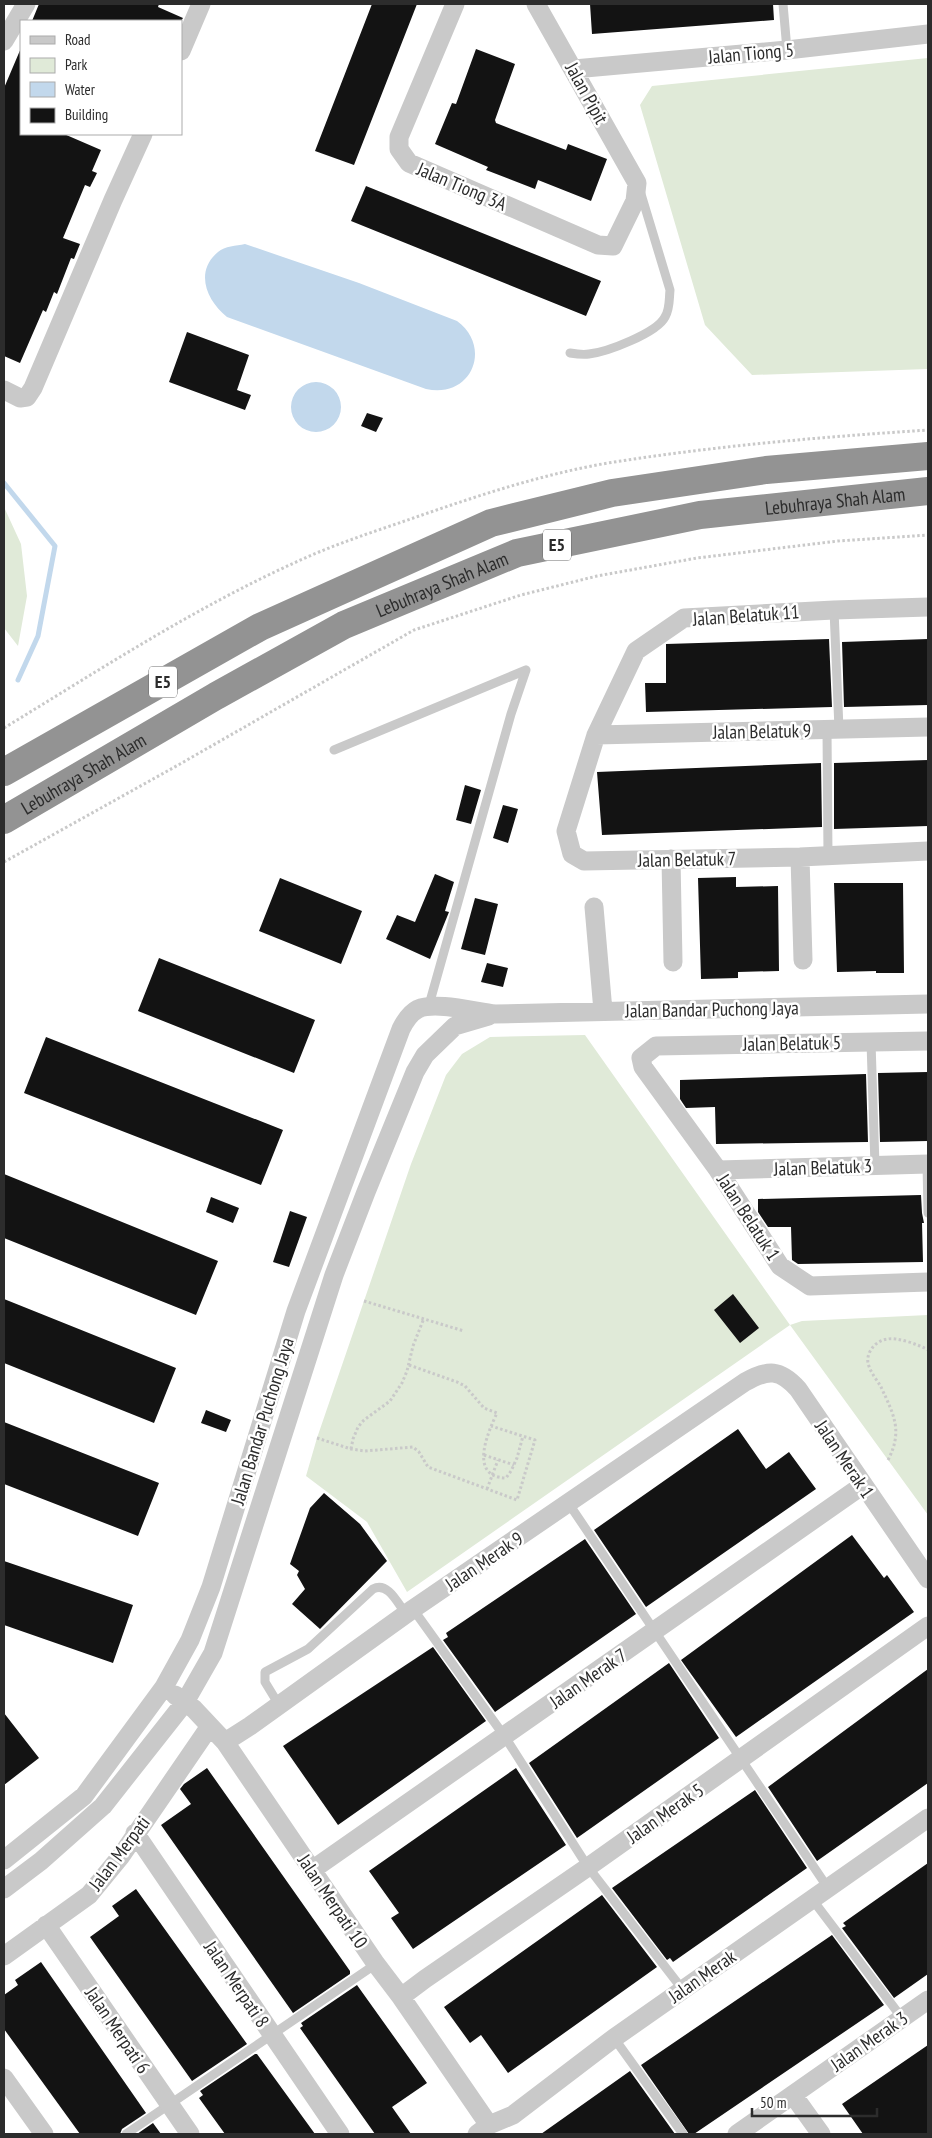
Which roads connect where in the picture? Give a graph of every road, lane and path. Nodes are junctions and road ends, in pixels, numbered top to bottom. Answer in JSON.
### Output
{"nodes":[{"id":1,"x":26,"y":4,"type":"edge"},
{"id":2,"x":202,"y":4,"type":"edge"},
{"id":3,"x":455,"y":4,"type":"edge"},
{"id":4,"x":536,"y":4,"type":"edge"},
{"id":5,"x":783,"y":4,"type":"edge"},
{"id":6,"x":928,"y":34,"type":"edge"},
{"id":7,"x":4,"y":41,"type":"edge"},
{"id":8,"x":182,"y":49,"type":"edge"},
{"id":9,"x":788,"y":50,"type":"junction"},
{"id":10,"x":574,"y":69,"type":"junction"},
{"id":11,"x":143,"y":135,"type":"edge"},
{"id":12,"x":637,"y":183,"type":"junction"},
{"id":13,"x":570,"y":353,"type":"dead end"},
{"id":14,"x":4,"y":390,"type":"edge"},
{"id":15,"x":928,"y":456,"type":"edge"},
{"id":16,"x":928,"y":491,"type":"edge"},
{"id":17,"x":928,"y":535,"type":"edge"},
{"id":18,"x":928,"y":607,"type":"edge"},
{"id":19,"x":834,"y":610,"type":"junction"},
{"id":20,"x":928,"y":727,"type":"edge"},
{"id":21,"x":833,"y":730,"type":"junction"},
{"id":22,"x":596,"y":735,"type":"junction"},
{"id":23,"x":334,"y":750,"type":"dead end"},
{"id":24,"x":4,"y":772,"type":"edge"},
{"id":25,"x":4,"y":820,"type":"edge"},
{"id":26,"x":928,"y":852,"type":"edge"},
{"id":27,"x":800,"y":856,"type":"junction"},
{"id":28,"x":828,"y":856,"type":"junction"},
{"id":29,"x":672,"y":859,"type":"junction"},
{"id":30,"x":4,"y":862,"type":"edge"},
{"id":31,"x":594,"y":907,"type":"dead end"},
{"id":32,"x":803,"y":960,"type":"dead end"},
{"id":33,"x":673,"y":962,"type":"dead end"},
{"id":34,"x":928,"y":1004,"type":"edge"},
{"id":35,"x":429,"y":1005,"type":"junction"},
{"id":36,"x":603,"y":1012,"type":"junction"},
{"id":37,"x":495,"y":1014,"type":"junction"},
{"id":38,"x":928,"y":1041,"type":"edge"},
{"id":39,"x":871,"y":1042,"type":"junction"},
{"id":40,"x":656,"y":1046,"type":"joint"},
{"id":41,"x":928,"y":1164,"type":"edge"},
{"id":42,"x":875,"y":1166,"type":"junction"},
{"id":43,"x":718,"y":1170,"type":"junction"},
{"id":44,"x":928,"y":1213,"type":"edge"},
{"id":45,"x":928,"y":1282,"type":"edge"},
{"id":46,"x":364,"y":1300,"type":"dead end"},
{"id":47,"x":424,"y":1318,"type":"junction"},
{"id":48,"x":464,"y":1331,"type":"dead end"},
{"id":49,"x":928,"y":1350,"type":"edge"},
{"id":50,"x":409,"y":1365,"type":"junction"},
{"id":51,"x":745,"y":1382,"type":"joint"},
{"id":52,"x":491,"y":1426,"type":"junction"},
{"id":53,"x":523,"y":1436,"type":"junction"},
{"id":54,"x":316,"y":1438,"type":"dead end"},
{"id":55,"x":351,"y":1449,"type":"junction"},
{"id":56,"x":483,"y":1455,"type":"junction"},
{"id":57,"x":498,"y":1460,"type":"junction"},
{"id":58,"x":888,"y":1460,"type":"dead end"},
{"id":59,"x":514,"y":1465,"type":"junction"},
{"id":60,"x":492,"y":1474,"type":"junction"},
{"id":61,"x":863,"y":1485,"type":"junction"},
{"id":62,"x":487,"y":1489,"type":"junction"},
{"id":63,"x":569,"y":1504,"type":"junction"},
{"id":64,"x":928,"y":1579,"type":"edge"},
{"id":65,"x":409,"y":1611,"type":"junction"},
{"id":66,"x":928,"y":1626,"type":"edge"},
{"id":67,"x":655,"y":1631,"type":"junction"},
{"id":68,"x":164,"y":1687,"type":"junction"},
{"id":69,"x":185,"y":1702,"type":"junction"},
{"id":70,"x":279,"y":1705,"type":"junction"},
{"id":71,"x":210,"y":1726,"type":"junction"},
{"id":72,"x":505,"y":1737,"type":"junction"},
{"id":73,"x":225,"y":1742,"type":"junction"},
{"id":74,"x":741,"y":1759,"type":"junction"},
{"id":75,"x":928,"y":1818,"type":"edge"},
{"id":76,"x":135,"y":1833,"type":"junction"},
{"id":77,"x":4,"y":1860,"type":"edge"},
{"id":78,"x":588,"y":1867,"type":"junction"},
{"id":79,"x":312,"y":1870,"type":"junction"},
{"id":80,"x":828,"y":1888,"type":"junction"},
{"id":81,"x":4,"y":1889,"type":"edge"},
{"id":82,"x":812,"y":1899,"type":"junction"},
{"id":83,"x":46,"y":1925,"type":"junction"},
{"id":84,"x":4,"y":1956,"type":"edge"},
{"id":85,"x":376,"y":1964,"type":"junction"},
{"id":86,"x":683,"y":1990,"type":"junction"},
{"id":87,"x":402,"y":1997,"type":"junction"},
{"id":88,"x":928,"y":2000,"type":"edge"},
{"id":89,"x":902,"y":2018,"type":"junction"},
{"id":90,"x":271,"y":2035,"type":"junction"},
{"id":91,"x":614,"y":2038,"type":"junction"},
{"id":92,"x":4,"y":2078,"type":"edge"},
{"id":93,"x":792,"y":2095,"type":"junction"},
{"id":94,"x":170,"y":2105,"type":"junction"},
{"id":95,"x":483,"y":2130,"type":"edge"},
{"id":96,"x":44,"y":2134,"type":"edge"},
{"id":97,"x":126,"y":2134,"type":"edge"},
{"id":98,"x":190,"y":2134,"type":"edge"},
{"id":99,"x":340,"y":2134,"type":"edge"},
{"id":100,"x":683,"y":2134,"type":"edge"},
{"id":101,"x":737,"y":2134,"type":"edge"},
{"id":102,"x":821,"y":2134,"type":"edge"}],
"edges":[{"from":1,"to":7,"type":"street"},
{"from":2,"to":8,"type":"street"},
{"from":3,"to":12,"type":"street","name":"Jalan Tiong 3A"},
{"from":4,"to":10,"type":"street","name":"Jalan Pipit"},
{"from":5,"to":9,"type":"lane"},
{"from":6,"to":9,"type":"street","name":"Jalan Tiong 5"},
{"from":9,"to":10,"type":"street","name":"Jalan Tiong 5"},
{"from":10,"to":12,"type":"street","name":"Jalan Pipit"},
{"from":11,"to":14,"type":"street"},
{"from":12,"to":13,"type":"lane"},
{"from":15,"to":24,"type":"highway","name":"Lebuhraya Shah Alam","number":"E5"},
{"from":16,"to":25,"type":"highway","name":"Lebuhraya Shah Alam","number":"E5"},
{"from":17,"to":30,"type":"path"},
{"from":18,"to":19,"type":"street","name":"Jalan Belatuk 11"},
{"from":19,"to":21,"type":"lane"},
{"from":19,"to":22,"type":"street","name":"Jalan Belatuk 11"},
{"from":20,"to":21,"type":"street","name":"Jalan Belatuk 9"},
{"from":21,"to":22,"type":"street","name":"Jalan Belatuk 9"},
{"from":21,"to":28,"type":"lane"},
{"from":22,"to":29,"type":"street","name":"Jalan Belatuk 7"},
{"from":23,"to":35,"type":"lane"},
{"from":26,"to":28,"type":"street","name":"Jalan Belatuk 7"},
{"from":27,"to":28,"type":"street","name":"Jalan Belatuk 7"},
{"from":27,"to":29,"type":"street","name":"Jalan Belatuk 7"},
{"from":27,"to":32,"type":"street"},
{"from":29,"to":33,"type":"street"},
{"from":31,"to":36,"type":"street"},
{"from":34,"to":36,"type":"street","name":"Jalan Bandar Puchong Jaya"},
{"from":35,"to":37,"type":"street","name":"Jalan Bandar Puchong Jaya"},
{"from":35,"to":68,"type":"street","name":"Jalan Bandar Puchong Jaya"},
{"from":36,"to":37,"type":"street","name":"Jalan Bandar Puchong Jaya"},
{"from":37,"to":69,"type":"street","name":"Jalan Bandar Puchong Jaya"},
{"from":38,"to":39,"type":"street","name":"Jalan Belatuk 5"},
{"from":39,"to":40,"type":"street","name":"Jalan Belatuk 5"},
{"from":39,"to":42,"type":"lane"},
{"from":40,"to":43,"type":"street","name":"Jalan Belatuk 1"},
{"from":41,"to":42,"type":"street","name":"Jalan Belatuk 3"},
{"from":41,"to":44,"type":"lane"},
{"from":42,"to":43,"type":"street","name":"Jalan Belatuk 3"},
{"from":43,"to":45,"type":"street","name":"Jalan Belatuk 1"},
{"from":46,"to":47,"type":"path"},
{"from":47,"to":48,"type":"path"},
{"from":47,"to":50,"type":"path"},
{"from":49,"to":58,"type":"path"},
{"from":50,"to":52,"type":"path"},
{"from":50,"to":55,"type":"path"},
{"from":51,"to":61,"type":"street","name":"Jalan Merak 1"},
{"from":51,"to":63,"type":"street","name":"Jalan Merak 9"},
{"from":52,"to":53,"type":"path"},
{"from":52,"to":56,"type":"path"},
{"from":53,"to":59,"type":"path"},
{"from":53,"to":62,"type":"path"},
{"from":54,"to":55,"type":"path"},
{"from":55,"to":62,"type":"path"},
{"from":56,"to":57,"type":"path"},
{"from":56,"to":60,"type":"path"},
{"from":57,"to":59,"type":"path"},
{"from":57,"to":60,"type":"path"},
{"from":59,"to":60,"type":"path"},
{"from":60,"to":62,"type":"path"},
{"from":61,"to":64,"type":"street","name":"Jalan Merak 1"},
{"from":61,"to":67,"type":"street","name":"Jalan Merak 7"},
{"from":63,"to":65,"type":"street","name":"Jalan Merak 9"},
{"from":63,"to":67,"type":"lane"},
{"from":65,"to":70,"type":"street","name":"Jalan Merak 9"},
{"from":65,"to":70,"type":"lane"},
{"from":65,"to":72,"type":"lane"},
{"from":66,"to":74,"type":"street","name":"Jalan Merak 5"},
{"from":67,"to":72,"type":"street","name":"Jalan Merak 7"},
{"from":67,"to":74,"type":"lane"},
{"from":68,"to":69,"type":"street","name":"Jalan Merpati 10"},
{"from":68,"to":77,"type":"street","name":"Jalan Bandar Puchong Jaya"},
{"from":69,"to":71,"type":"street","name":"Jalan Merpati 10"},
{"from":69,"to":81,"type":"street","name":"Jalan Bandar Puchong Jaya"},
{"from":70,"to":73,"type":"street","name":"Jalan Merak 9"},
{"from":71,"to":73,"type":"street","name":"Jalan Merpati 10"},
{"from":71,"to":76,"type":"street","name":"Jalan Merpati"},
{"from":72,"to":78,"type":"lane"},
{"from":72,"to":79,"type":"street","name":"Jalan Merak 7"},
{"from":73,"to":79,"type":"street","name":"Jalan Merpati 10"},
{"from":74,"to":78,"type":"street","name":"Jalan Merak 5"},
{"from":74,"to":80,"type":"lane"},
{"from":75,"to":80,"type":"street","name":"Jalan Merak"},
{"from":76,"to":83,"type":"street","name":"Jalan Merpati"},
{"from":76,"to":90,"type":"street","name":"Jalan Merpati 8"},
{"from":78,"to":86,"type":"lane"},
{"from":78,"to":87,"type":"street","name":"Jalan Merak 5"},
{"from":79,"to":85,"type":"street","name":"Jalan Merpati 10"},
{"from":80,"to":82,"type":"street","name":"Jalan Merak"},
{"from":82,"to":86,"type":"street","name":"Jalan Merak"},
{"from":82,"to":89,"type":"lane"},
{"from":83,"to":84,"type":"street","name":"Jalan Merpati"},
{"from":83,"to":94,"type":"street","name":"Jalan Merpati 6"},
{"from":85,"to":87,"type":"street","name":"Jalan Merpati 10"},
{"from":85,"to":90,"type":"lane"},
{"from":86,"to":91,"type":"street","name":"Jalan Merak"},
{"from":87,"to":95,"type":"street","name":"Jalan Merpati 10"},
{"from":88,"to":89,"type":"street","name":"Jalan Merak 3"},
{"from":89,"to":93,"type":"street","name":"Jalan Merak 3"},
{"from":90,"to":94,"type":"lane"},
{"from":90,"to":99,"type":"street","name":"Jalan Merpati 8"},
{"from":91,"to":95,"type":"street","name":"Jalan Merak"},
{"from":91,"to":100,"type":"lane"},
{"from":92,"to":96,"type":"street"},
{"from":93,"to":101,"type":"street","name":"Jalan Merak 3"},
{"from":93,"to":102,"type":"street"},
{"from":94,"to":97,"type":"lane"},
{"from":94,"to":98,"type":"street","name":"Jalan Merpati 6"}]}
